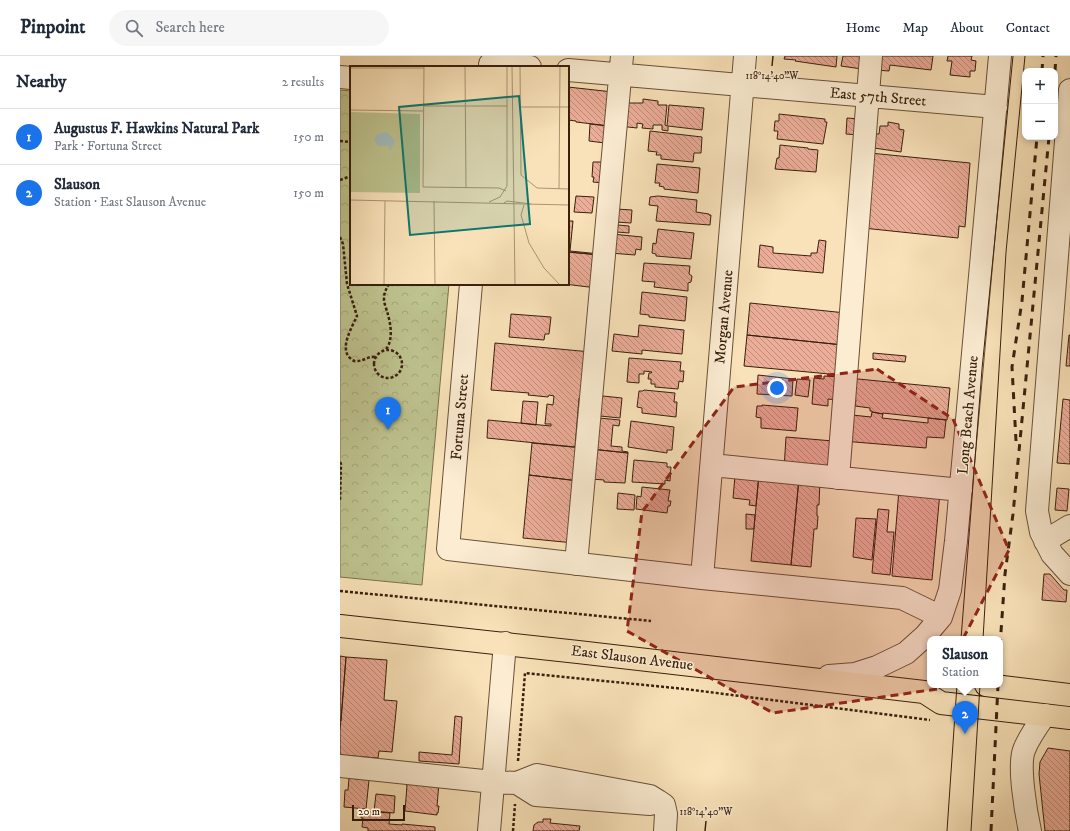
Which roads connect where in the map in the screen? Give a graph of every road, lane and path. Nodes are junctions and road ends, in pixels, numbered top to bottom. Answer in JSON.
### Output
{"nodes":[{"id":1,"x":745,"y":56,"type":"edge"},
{"id":2,"x":871,"y":56,"type":"edge"},
{"id":3,"x":1000,"y":56,"type":"edge"},
{"id":4,"x":490,"y":62,"type":"edge"},
{"id":5,"x":621,"y":65,"type":"edge"},
{"id":6,"x":522,"y":66,"type":"edge"},
{"id":7,"x":569,"y":70,"type":"edge"},
{"id":8,"x":340,"y":77,"type":"edge"},
{"id":9,"x":350,"y":78,"type":"edge"},
{"id":10,"x":742,"y":85,"type":"junction"},
{"id":11,"x":1070,"y":90,"type":"edge"},
{"id":12,"x":868,"y":96,"type":"junction"},
{"id":13,"x":996,"y":107,"type":"junction"},
{"id":14,"x":1069,"y":118,"type":"edge"},
{"id":15,"x":350,"y":176,"type":"edge"},
{"id":16,"x":340,"y":180,"type":"edge"},
{"id":17,"x":340,"y":237,"type":"edge"},
{"id":18,"x":388,"y":285,"type":"edge"},
{"id":19,"x":471,"y":285,"type":"edge"},
{"id":20,"x":386,"y":350,"type":"junction"},
{"id":21,"x":375,"y":357,"type":"junction"},
{"id":22,"x":340,"y":462,"type":"edge"},
{"id":23,"x":712,"y":465,"type":"junction"},
{"id":24,"x":340,"y":473,"type":"edge"},
{"id":25,"x":838,"y":478,"type":"junction"},
{"id":26,"x":961,"y":490,"type":"junction"},
{"id":27,"x":340,"y":500,"type":"edge"},
{"id":28,"x":1070,"y":526,"type":"edge"},
{"id":29,"x":1045,"y":541,"type":"junction"},
{"id":30,"x":576,"y":564,"type":"junction"},
{"id":31,"x":1070,"y":574,"type":"edge"},
{"id":32,"x":702,"y":578,"type":"junction"},
{"id":33,"x":340,"y":591,"type":"edge"},
{"id":34,"x":941,"y":617,"type":"junction"},
{"id":35,"x":651,"y":621,"type":"dead end"},
{"id":36,"x":340,"y":626,"type":"edge"},
{"id":37,"x":505,"y":643,"type":"junction"},
{"id":38,"x":805,"y":678,"type":"junction"},
{"id":39,"x":1003,"y":687,"type":"edge"},
{"id":40,"x":927,"y":688,"type":"edge"},
{"id":41,"x":930,"y":688,"type":"edge"},
{"id":42,"x":1070,"y":694,"type":"edge"},
{"id":43,"x":1046,"y":715,"type":"junction"},
{"id":44,"x":1070,"y":718,"type":"edge"},
{"id":45,"x":934,"y":721,"type":"dead end"},
{"id":46,"x":340,"y":766,"type":"edge"},
{"id":47,"x":493,"y":782,"type":"junction"},
{"id":48,"x":516,"y":783,"type":"junction"},
{"id":49,"x":489,"y":831,"type":"edge"},
{"id":50,"x":512,"y":831,"type":"edge"},
{"id":51,"x":665,"y":831,"type":"edge"},
{"id":52,"x":1030,"y":831,"type":"edge"}],
"edges":[{"from":1,"to":10,"type":"street","name":"Morgan Avenue"},
{"from":2,"to":12,"type":"street"},
{"from":3,"to":13,"type":"street","name":"Long Beach Avenue"},
{"from":4,"to":6,"type":"street"},
{"from":5,"to":7,"type":"street","name":"East 57th Street"},
{"from":5,"to":10,"type":"street","name":"East 57th Street"},
{"from":5,"to":30,"type":"street"},
{"from":8,"to":9,"type":"street"},
{"from":10,"to":12,"type":"street","name":"East 57th Street"},
{"from":10,"to":23,"type":"street","name":"Morgan Avenue"},
{"from":11,"to":14,"type":"street"},
{"from":12,"to":13,"type":"street","name":"East 57th Street"},
{"from":12,"to":25,"type":"street"},
{"from":13,"to":26,"type":"street","name":"Long Beach Avenue"},
{"from":14,"to":29,"type":"street"},
{"from":15,"to":16,"type":"path"},
{"from":17,"to":21,"type":"path"},
{"from":18,"to":20,"type":"path"},
{"from":19,"to":30,"type":"street","name":"Fortuna Street"},
{"from":20,"to":21,"type":"path"},
{"from":20,"to":21,"type":"path"},
{"from":22,"to":24,"type":"path"},
{"from":23,"to":25,"type":"street"},
{"from":23,"to":32,"type":"street","name":"Morgan Avenue"},
{"from":24,"to":27,"type":"path"},
{"from":25,"to":26,"type":"street"},
{"from":26,"to":34,"type":"street","name":"Long Beach Avenue"},
{"from":28,"to":29,"type":"street"},
{"from":29,"to":31,"type":"street"},
{"from":30,"to":32,"type":"street"},
{"from":32,"to":34,"type":"street"},
{"from":33,"to":35,"type":"path"},
{"from":34,"to":38,"type":"street","name":"Long Beach Avenue"},
{"from":36,"to":37,"type":"main road","name":"East Slauson Avenue"},
{"from":37,"to":38,"type":"main road","name":"East Slauson Avenue"},
{"from":37,"to":47,"type":"street"},
{"from":38,"to":40,"type":"main road","name":"East Slauson Avenue"},
{"from":39,"to":42,"type":"main road"},
{"from":41,"to":43,"type":"main road","name":"East Slauson Avenue"},
{"from":43,"to":44,"type":"main road","name":"East Slauson Avenue"},
{"from":43,"to":52,"type":"street"},
{"from":45,"to":48,"type":"path"},
{"from":46,"to":47,"type":"street"},
{"from":47,"to":48,"type":"street"},
{"from":47,"to":49,"type":"street"},
{"from":48,"to":50,"type":"path"},
{"from":48,"to":51,"type":"street"}]}
